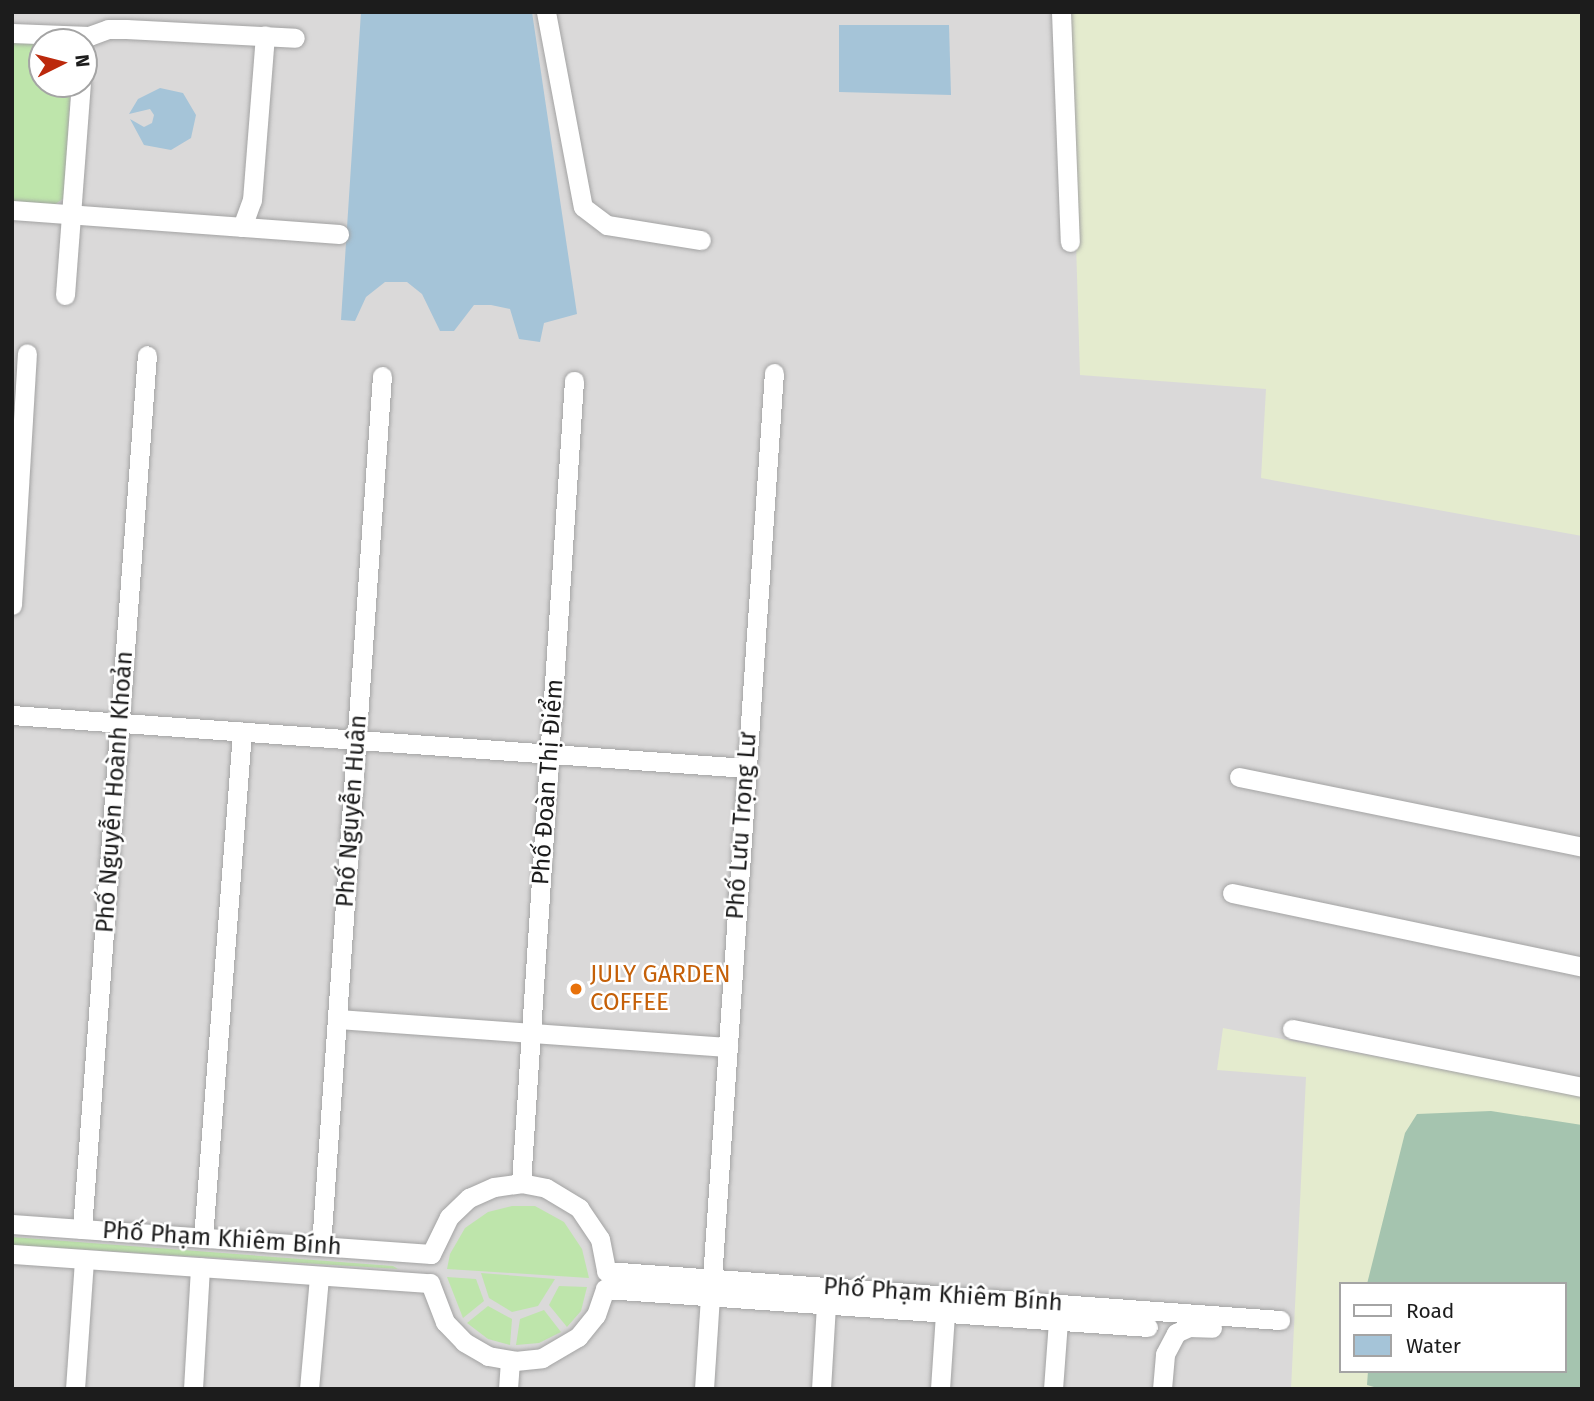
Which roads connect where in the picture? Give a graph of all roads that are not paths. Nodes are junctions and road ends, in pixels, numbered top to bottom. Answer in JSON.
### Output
{"nodes":[{"id":1,"x":546,"y":12,"type":"edge"},
{"id":2,"x":1061,"y":12,"type":"edge"},
{"id":3,"x":264,"y":36,"type":"junction"},
{"id":4,"x":295,"y":38,"type":"dead end"},
{"id":5,"x":98,"y":39,"type":"edge"},
{"id":6,"x":80,"y":98,"type":"edge"},
{"id":7,"x":12,"y":210,"type":"edge"},
{"id":8,"x":71,"y":214,"type":"junction"},
{"id":9,"x":242,"y":227,"type":"junction"},
{"id":10,"x":339,"y":234,"type":"dead end"},
{"id":11,"x":701,"y":240,"type":"dead end"},
{"id":12,"x":1070,"y":242,"type":"dead end"},
{"id":13,"x":65,"y":295,"type":"dead end"},
{"id":14,"x":27,"y":353,"type":"dead end"},
{"id":15,"x":147,"y":355,"type":"dead end"},
{"id":16,"x":774,"y":373,"type":"dead end"},
{"id":17,"x":382,"y":376,"type":"dead end"},
{"id":18,"x":574,"y":381,"type":"dead end"},
{"id":19,"x":12,"y":606,"type":"edge"},
{"id":20,"x":12,"y":715,"type":"edge"},
{"id":21,"x":120,"y":723,"type":"junction"},
{"id":22,"x":242,"y":732,"type":"junction"},
{"id":23,"x":356,"y":740,"type":"junction"},
{"id":24,"x":550,"y":754,"type":"junction"},
{"id":25,"x":746,"y":768,"type":"junction"},
{"id":26,"x":1240,"y":777,"type":"dead end"},
{"id":27,"x":1582,"y":847,"type":"edge"},
{"id":28,"x":1232,"y":893,"type":"dead end"},
{"id":29,"x":1582,"y":967,"type":"edge"},
{"id":30,"x":337,"y":1018,"type":"junction"},
{"id":31,"x":1292,"y":1029,"type":"dead end"},
{"id":32,"x":533,"y":1032,"type":"junction"},
{"id":33,"x":728,"y":1047,"type":"junction"},
{"id":34,"x":1582,"y":1087,"type":"edge"},
{"id":35,"x":521,"y":1183,"type":"junction"},
{"id":36,"x":12,"y":1224,"type":"edge"},
{"id":37,"x":82,"y":1229,"type":"junction"},
{"id":38,"x":203,"y":1238,"type":"junction"},
{"id":39,"x":321,"y":1246,"type":"junction"},
{"id":40,"x":12,"y":1254,"type":"edge"},
{"id":41,"x":83,"y":1259,"type":"junction"},
{"id":42,"x":200,"y":1267,"type":"junction"},
{"id":43,"x":319,"y":1276,"type":"junction"},
{"id":44,"x":606,"y":1280,"type":"junction"},
{"id":45,"x":711,"y":1288,"type":"junction"},
{"id":46,"x":826,"y":1305,"type":"junction"},
{"id":47,"x":945,"y":1313,"type":"junction"},
{"id":48,"x":1280,"y":1320,"type":"dead end"},
{"id":49,"x":1058,"y":1321,"type":"junction"},
{"id":50,"x":1148,"y":1327,"type":"dead end"},
{"id":51,"x":1255,"y":1330,"type":"dead end"},
{"id":52,"x":510,"y":1361,"type":"junction"},
{"id":53,"x":75,"y":1389,"type":"edge"},
{"id":54,"x":192,"y":1389,"type":"edge"},
{"id":55,"x":309,"y":1389,"type":"edge"},
{"id":56,"x":508,"y":1389,"type":"edge"},
{"id":57,"x":704,"y":1389,"type":"edge"},
{"id":58,"x":821,"y":1389,"type":"edge"},
{"id":59,"x":940,"y":1389,"type":"edge"},
{"id":60,"x":1053,"y":1389,"type":"edge"},
{"id":61,"x":1162,"y":1389,"type":"edge"}],
"edges":[{"from":1,"to":11,"type":"street"},
{"from":2,"to":12,"type":"street"},
{"from":3,"to":4,"type":"street"},
{"from":3,"to":5,"type":"street"},
{"from":3,"to":9,"type":"street"},
{"from":6,"to":8,"type":"street"},
{"from":7,"to":8,"type":"street"},
{"from":8,"to":9,"type":"street"},
{"from":8,"to":13,"type":"street"},
{"from":9,"to":10,"type":"street"},
{"from":14,"to":19,"type":"street"},
{"from":15,"to":21,"type":"street","name":"Phố Nguyễn Hoành Khoản"},
{"from":16,"to":25,"type":"street","name":"Phố Lưu Trọng Lư"},
{"from":17,"to":23,"type":"street","name":"Phố Nguyễn Huân"},
{"from":18,"to":24,"type":"street","name":"Phố Đoàn Thị Điểm"},
{"from":20,"to":21,"type":"street"},
{"from":21,"to":22,"type":"street"},
{"from":21,"to":37,"type":"street","name":"Phố Nguyễn Hoành Khoản"},
{"from":22,"to":23,"type":"street"},
{"from":22,"to":38,"type":"street"},
{"from":23,"to":24,"type":"street"},
{"from":23,"to":30,"type":"street","name":"Phố Nguyễn Huân"},
{"from":24,"to":25,"type":"street"},
{"from":24,"to":32,"type":"street","name":"Phố Đoàn Thị Điểm"},
{"from":25,"to":33,"type":"street","name":"Phố Lưu Trọng Lư"},
{"from":26,"to":27,"type":"street"},
{"from":28,"to":29,"type":"street"},
{"from":30,"to":32,"type":"street"},
{"from":30,"to":39,"type":"street","name":"Phố Nguyễn Huân"},
{"from":31,"to":34,"type":"street"},
{"from":32,"to":33,"type":"street"},
{"from":32,"to":35,"type":"street","name":"Phố Đoàn Thị Điểm"},
{"from":33,"to":45,"type":"street","name":"Phố Lưu Trọng Lư"},
{"from":35,"to":39,"type":"street","name":"Phố Phạm Khiêm Bính"},
{"from":35,"to":44,"type":"street"},
{"from":36,"to":37,"type":"street","name":"Phố Phạm Khiêm Bính"},
{"from":37,"to":38,"type":"street","name":"Phố Phạm Khiêm Bính"},
{"from":38,"to":39,"type":"street","name":"Phố Phạm Khiêm Bính"},
{"from":40,"to":41,"type":"street","name":"Phố Phạm Khiêm Bính"},
{"from":41,"to":42,"type":"street","name":"Phố Phạm Khiêm Bính"},
{"from":41,"to":53,"type":"street"},
{"from":42,"to":43,"type":"street","name":"Phố Phạm Khiêm Bính"},
{"from":42,"to":54,"type":"street"},
{"from":43,"to":52,"type":"street","name":"Phố Phạm Khiêm Bính"},
{"from":43,"to":55,"type":"street"},
{"from":44,"to":45,"type":"street","name":"Phố Phạm Khiêm Bính"},
{"from":44,"to":52,"type":"street"},
{"from":45,"to":46,"type":"street","name":"Phố Phạm Khiêm Bính"},
{"from":45,"to":48,"type":"street","name":"Phố Phạm Khiêm Bính"},
{"from":45,"to":57,"type":"street","name":"Phố Lưu Trọng Lư"},
{"from":46,"to":47,"type":"street","name":"Phố Phạm Khiêm Bính"},
{"from":46,"to":58,"type":"street"},
{"from":47,"to":49,"type":"street","name":"Phố Phạm Khiêm Bính"},
{"from":47,"to":59,"type":"street"},
{"from":49,"to":50,"type":"street","name":"Phố Phạm Khiêm Bính"},
{"from":49,"to":60,"type":"street"},
{"from":51,"to":61,"type":"street"},
{"from":52,"to":56,"type":"street"}]}
